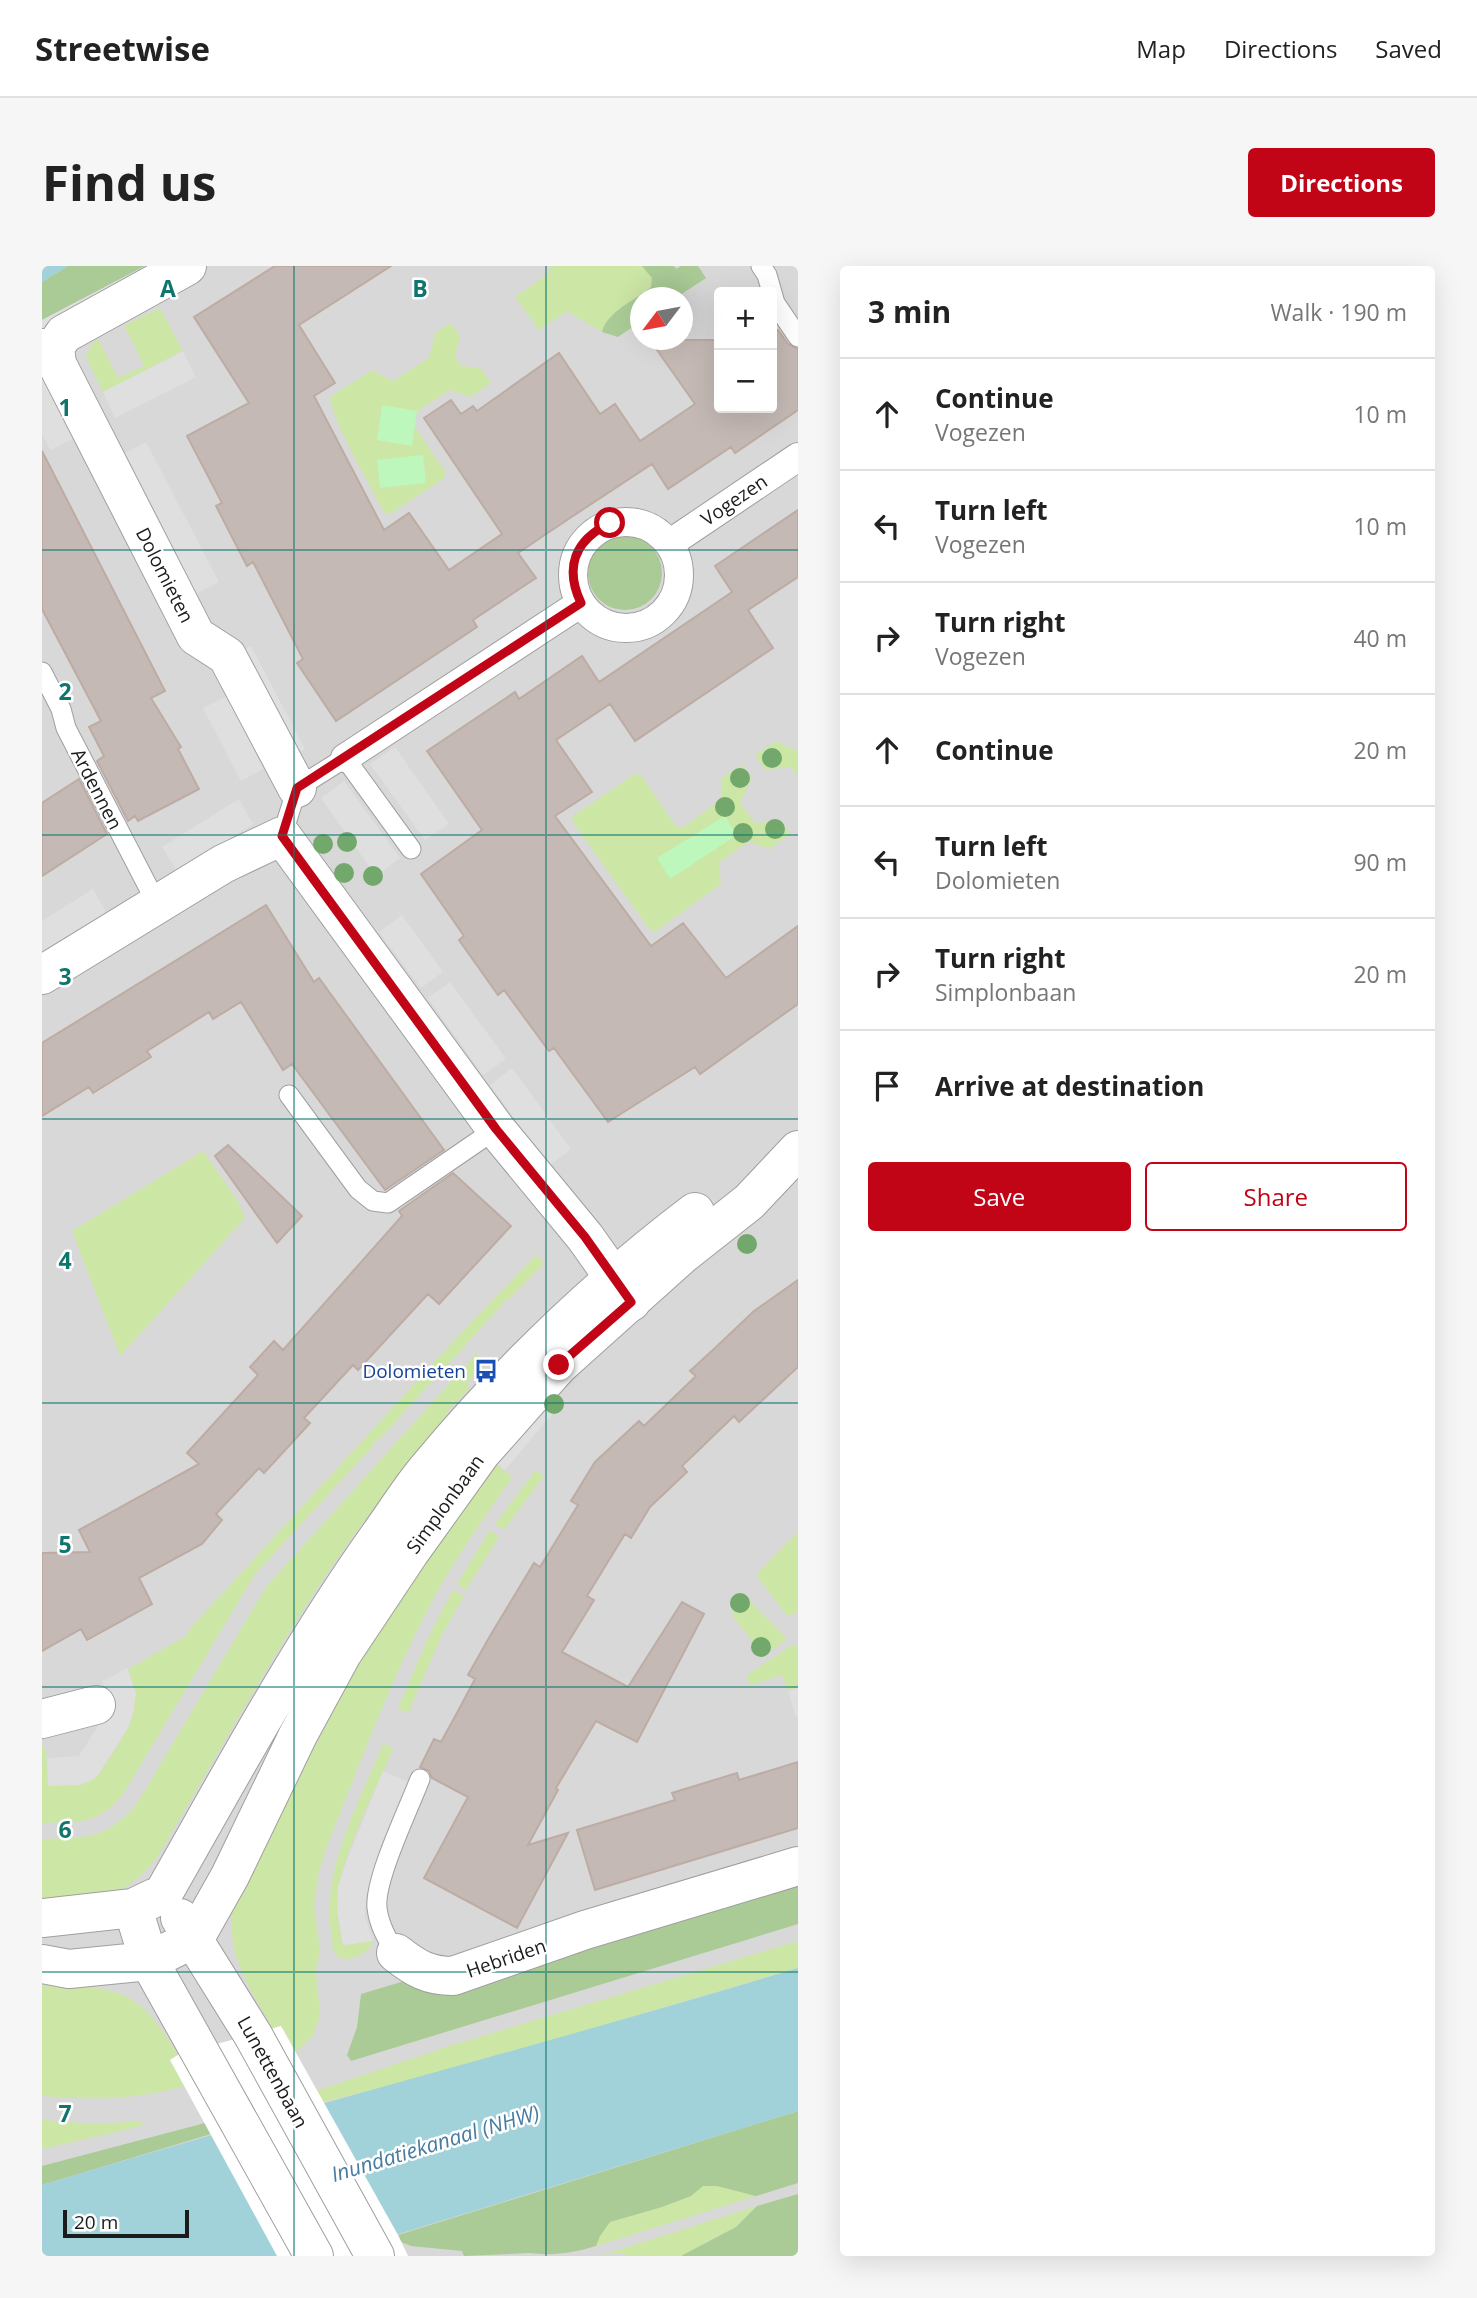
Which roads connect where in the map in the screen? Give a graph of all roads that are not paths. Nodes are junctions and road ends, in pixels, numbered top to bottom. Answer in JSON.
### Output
{"nodes":[{"id":1,"x":187,"y":266,"type":"edge"},
{"id":2,"x":761,"y":266,"type":"edge"},
{"id":3,"x":798,"y":337,"type":"edge"},
{"id":4,"x":48,"y":347,"type":"edge"},
{"id":5,"x":798,"y":457,"type":"edge"},
{"id":6,"x":669,"y":544,"type":"junction"},
{"id":7,"x":581,"y":603,"type":"junction"},
{"id":8,"x":42,"y":673,"type":"edge"},
{"id":9,"x":345,"y":758,"type":"junction"},
{"id":10,"x":297,"y":788,"type":"junction"},
{"id":11,"x":282,"y":836,"type":"junction"},
{"id":12,"x":411,"y":849,"type":"dead end"},
{"id":13,"x":157,"y":904,"type":"junction"},
{"id":14,"x":42,"y":975,"type":"edge"},
{"id":15,"x":289,"y":1095,"type":"dead end"},
{"id":16,"x":496,"y":1129,"type":"junction"},
{"id":17,"x":798,"y":1144,"type":"edge"},
{"id":18,"x":798,"y":1150,"type":"edge"},
{"id":19,"x":622,"y":1289,"type":"junction"},
{"id":20,"x":96,"y":1705,"type":"dead end"},
{"id":21,"x":42,"y":1720,"type":"edge"},
{"id":22,"x":420,"y":1779,"type":"dead end"},
{"id":23,"x":798,"y":1866,"type":"edge"},
{"id":24,"x":148,"y":1901,"type":"junction"},
{"id":25,"x":42,"y":1918,"type":"edge"},
{"id":26,"x":195,"y":1938,"type":"junction"},
{"id":27,"x":396,"y":1953,"type":"joint"},
{"id":28,"x":149,"y":1961,"type":"junction"},
{"id":29,"x":42,"y":1964,"type":"edge"},
{"id":30,"x":314,"y":2256,"type":"edge"},
{"id":31,"x":375,"y":2256,"type":"edge"}],
"edges":[{"from":1,"to":4,"type":"street"},
{"from":2,"to":3,"type":"lane"},
{"from":4,"to":10,"type":"street","name":"Dolomieten"},
{"from":5,"to":6,"type":"street","name":"Vogezen"},
{"from":6,"to":7,"type":"street"},
{"from":6,"to":7,"type":"street"},
{"from":7,"to":9,"type":"street"},
{"from":8,"to":13,"type":"lane","name":"Ardennen"},
{"from":9,"to":10,"type":"lane"},
{"from":9,"to":12,"type":"lane"},
{"from":10,"to":11,"type":"lane"},
{"from":11,"to":13,"type":"street"},
{"from":11,"to":16,"type":"street"},
{"from":13,"to":14,"type":"street"},
{"from":15,"to":16,"type":"lane"},
{"from":16,"to":19,"type":"street"},
{"from":17,"to":19,"type":"street","name":"Simplonbaan"},
{"from":18,"to":19,"type":"street","name":"Simplonbaan"},
{"from":19,"to":24,"type":"street","name":"Simplonbaan"},
{"from":19,"to":26,"type":"street","name":"Simplonbaan"},
{"from":20,"to":21,"type":"street"},
{"from":22,"to":27,"type":"lane","name":"Hebriden"},
{"from":23,"to":27,"type":"street","name":"Hebriden"},
{"from":24,"to":25,"type":"street"},
{"from":24,"to":26,"type":"street","name":"Lunettenbaan"},
{"from":24,"to":28,"type":"street"},
{"from":26,"to":28,"type":"street"},
{"from":26,"to":31,"type":"street","name":"Lunettenbaan"},
{"from":28,"to":29,"type":"street"},
{"from":28,"to":30,"type":"street"}]}
